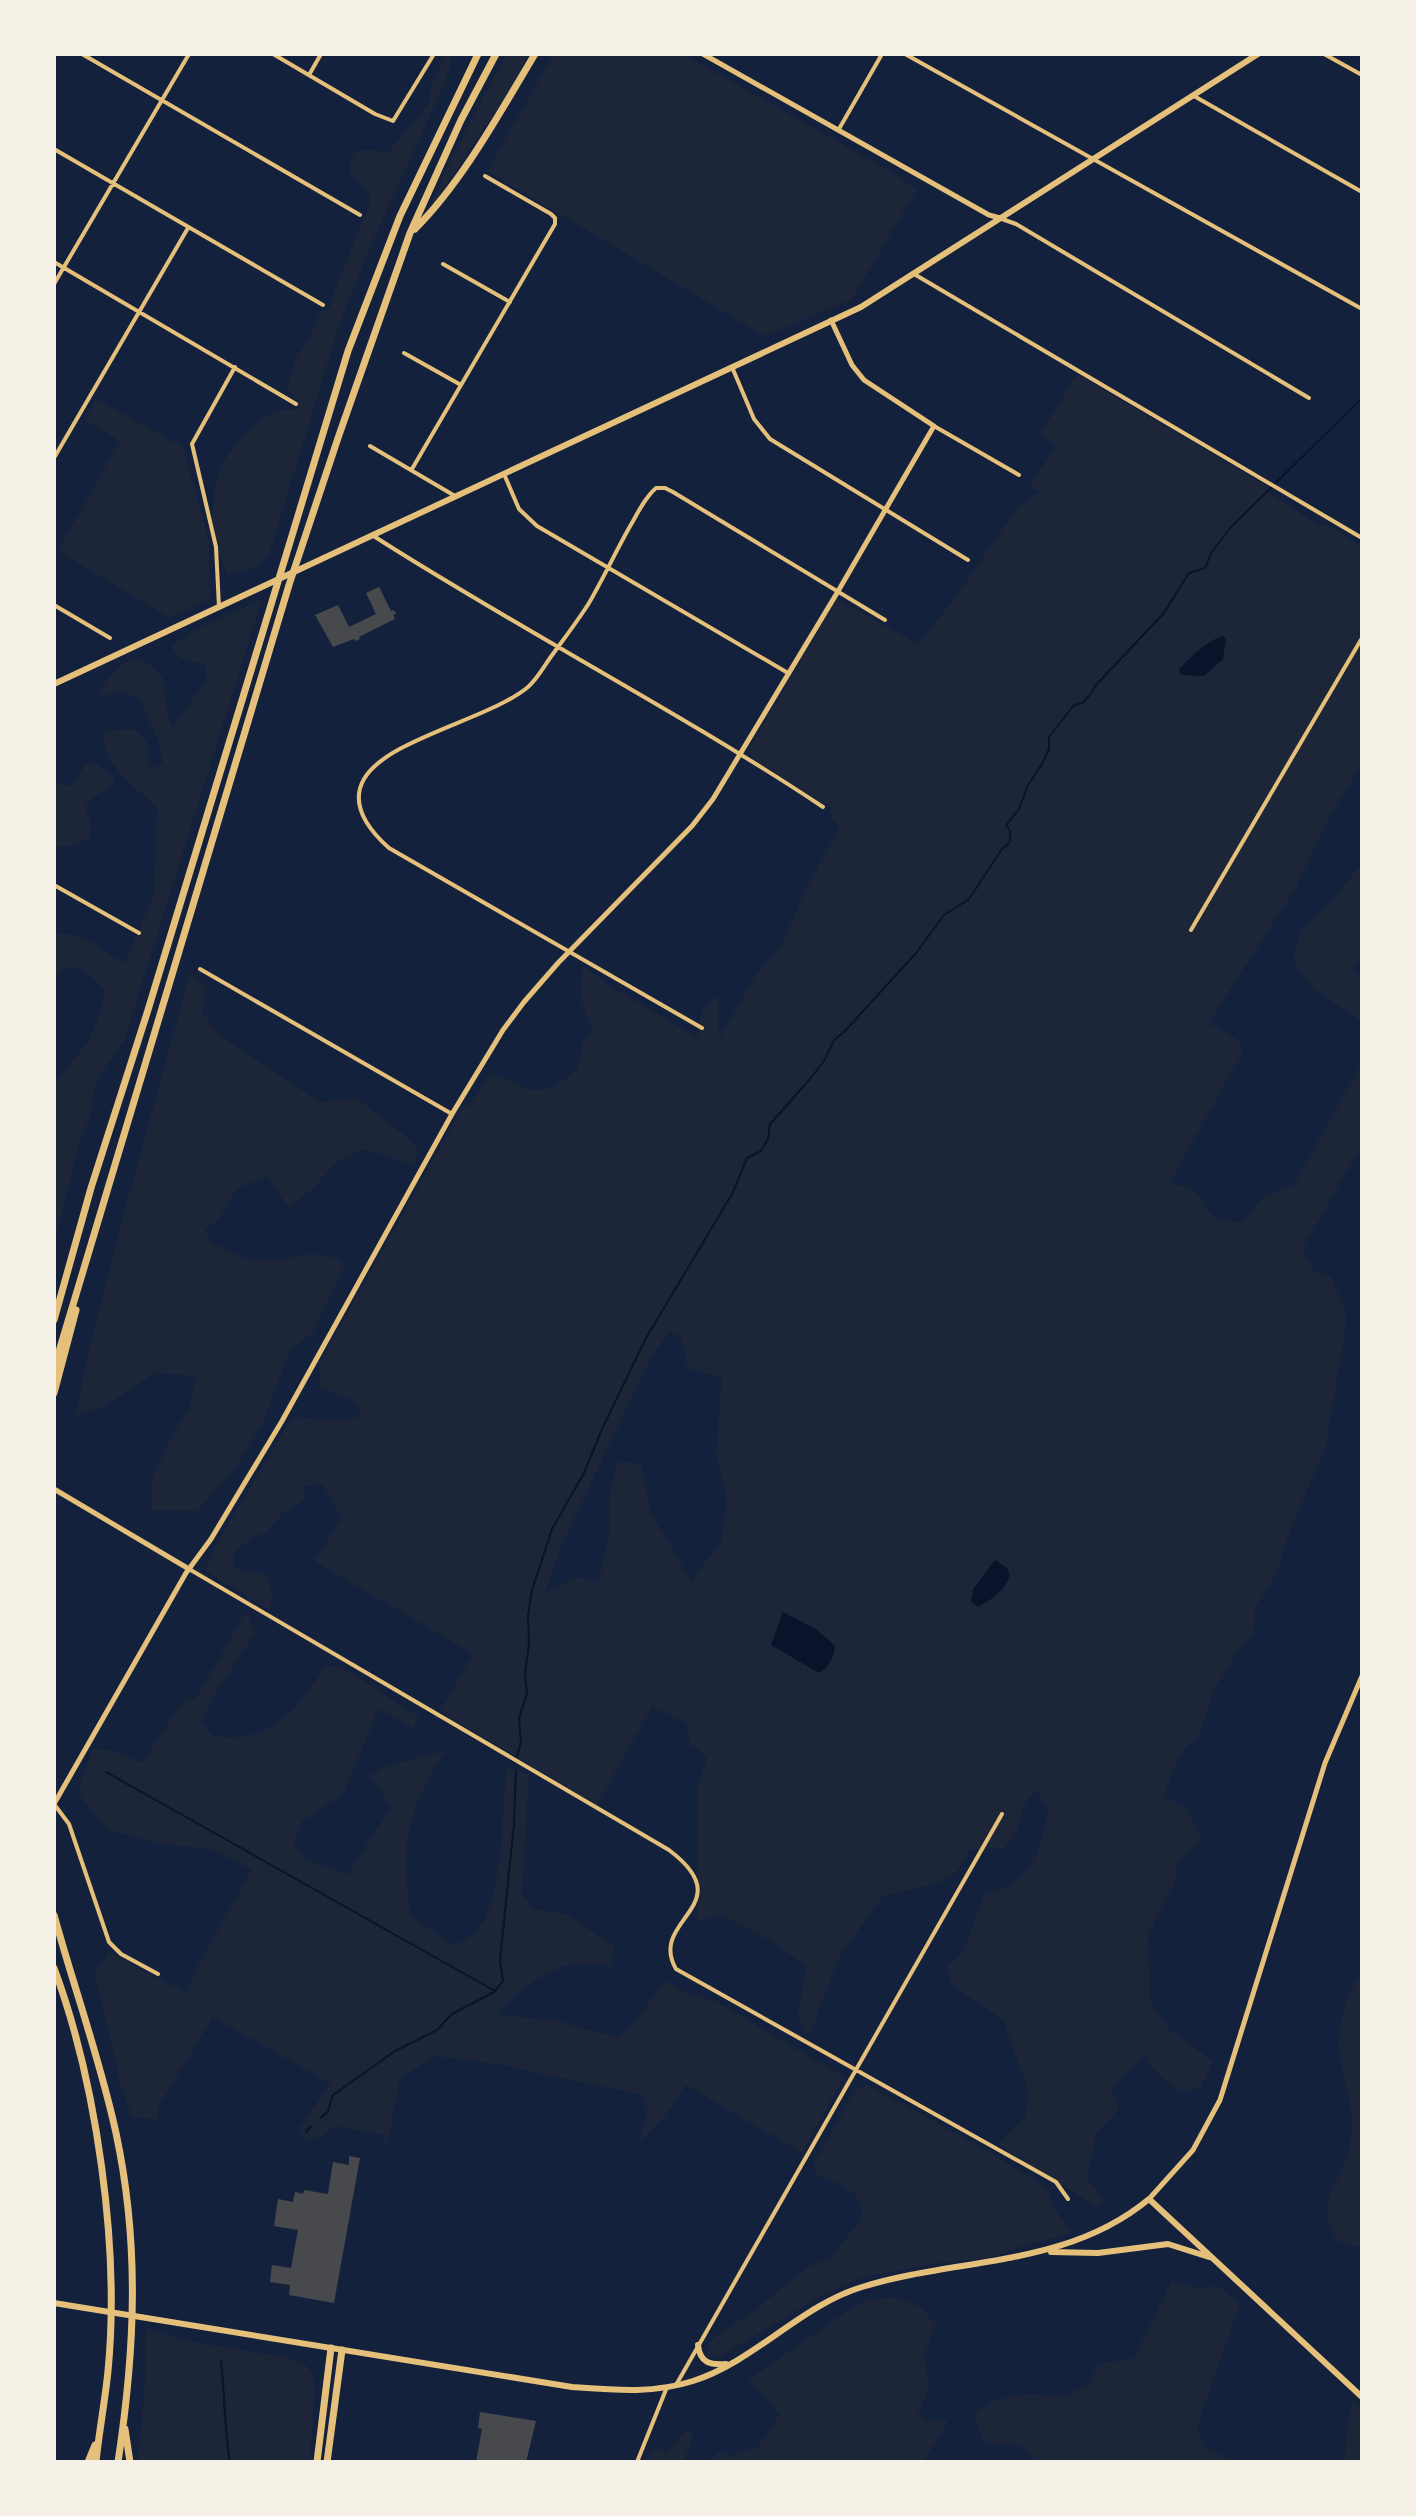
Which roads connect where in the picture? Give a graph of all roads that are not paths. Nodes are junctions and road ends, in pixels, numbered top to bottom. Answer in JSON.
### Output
{"nodes":[{"id":1,"x":82,"y":54,"type":"edge"},
{"id":2,"x":189,"y":54,"type":"edge"},
{"id":3,"x":273,"y":54,"type":"edge"},
{"id":4,"x":321,"y":54,"type":"edge"},
{"id":5,"x":434,"y":54,"type":"edge"},
{"id":6,"x":478,"y":54,"type":"edge"},
{"id":7,"x":496,"y":54,"type":"edge"},
{"id":8,"x":535,"y":54,"type":"edge"},
{"id":9,"x":703,"y":54,"type":"edge"},
{"id":10,"x":882,"y":54,"type":"edge"},
{"id":11,"x":905,"y":54,"type":"edge"},
{"id":12,"x":1258,"y":54,"type":"edge"},
{"id":13,"x":1324,"y":54,"type":"edge"},
{"id":14,"x":309,"y":75,"type":"junction"},
{"id":15,"x":1362,"y":75,"type":"edge"},
{"id":16,"x":1194,"y":96,"type":"junction"},
{"id":17,"x":161,"y":100,"type":"junction"},
{"id":18,"x":839,"y":129,"type":"junction"},
{"id":19,"x":54,"y":149,"type":"edge"},
{"id":20,"x":1095,"y":159,"type":"junction"},
{"id":21,"x":485,"y":176,"type":"dead end"},
{"id":22,"x":113,"y":183,"type":"junction"},
{"id":23,"x":1362,"y":192,"type":"edge"},
{"id":24,"x":360,"y":215,"type":"dead end"},
{"id":25,"x":1000,"y":218,"type":"junction"},
{"id":26,"x":188,"y":228,"type":"junction"},
{"id":27,"x":410,"y":233,"type":"junction"},
{"id":28,"x":54,"y":262,"type":"edge"},
{"id":29,"x":443,"y":264,"type":"dead end"},
{"id":30,"x":64,"y":267,"type":"junction"},
{"id":31,"x":914,"y":274,"type":"junction"},
{"id":32,"x":54,"y":284,"type":"edge"},
{"id":33,"x":510,"y":302,"type":"junction"},
{"id":34,"x":323,"y":305,"type":"dead end"},
{"id":35,"x":1362,"y":309,"type":"edge"},
{"id":36,"x":139,"y":312,"type":"junction"},
{"id":37,"x":831,"y":320,"type":"junction"},
{"id":38,"x":404,"y":353,"type":"dead end"},
{"id":39,"x":235,"y":367,"type":"junction"},
{"id":40,"x":732,"y":367,"type":"junction"},
{"id":41,"x":461,"y":385,"type":"junction"},
{"id":42,"x":1309,"y":398,"type":"dead end"},
{"id":43,"x":296,"y":404,"type":"dead end"},
{"id":44,"x":934,"y":426,"type":"junction"},
{"id":45,"x":370,"y":446,"type":"dead end"},
{"id":46,"x":54,"y":458,"type":"edge"},
{"id":47,"x":412,"y":469,"type":"junction"},
{"id":48,"x":504,"y":474,"type":"junction"},
{"id":49,"x":1019,"y":475,"type":"dead end"},
{"id":50,"x":455,"y":496,"type":"junction"},
{"id":51,"x":885,"y":509,"type":"junction"},
{"id":52,"x":372,"y":535,"type":"junction"},
{"id":53,"x":1362,"y":538,"type":"edge"},
{"id":54,"x":968,"y":560,"type":"dead end"},
{"id":55,"x":607,"y":567,"type":"junction"},
{"id":56,"x":837,"y":593,"type":"junction"},
{"id":57,"x":54,"y":605,"type":"edge"},
{"id":58,"x":219,"y":607,"type":"junction"},
{"id":59,"x":885,"y":620,"type":"dead end"},
{"id":60,"x":110,"y":638,"type":"dead end"},
{"id":61,"x":1362,"y":638,"type":"edge"},
{"id":62,"x":558,"y":648,"type":"junction"},
{"id":63,"x":788,"y":673,"type":"junction"},
{"id":64,"x":54,"y":684,"type":"edge"},
{"id":65,"x":741,"y":755,"type":"junction"},
{"id":66,"x":823,"y":807,"type":"dead end"},
{"id":67,"x":54,"y":885,"type":"edge"},
{"id":68,"x":1191,"y":930,"type":"dead end"},
{"id":69,"x":139,"y":933,"type":"dead end"},
{"id":70,"x":569,"y":952,"type":"junction"},
{"id":71,"x":200,"y":969,"type":"dead end"},
{"id":72,"x":702,"y":1028,"type":"dead end"},
{"id":73,"x":452,"y":1114,"type":"junction"},
{"id":74,"x":96,"y":1229,"type":"junction"},
{"id":75,"x":64,"y":1286,"type":"junction"},
{"id":76,"x":54,"y":1309,"type":"edge"},
{"id":77,"x":54,"y":1320,"type":"edge"},
{"id":78,"x":54,"y":1368,"type":"edge"},
{"id":79,"x":54,"y":1393,"type":"edge"},
{"id":80,"x":54,"y":1489,"type":"edge"},
{"id":81,"x":189,"y":1569,"type":"junction"},
{"id":82,"x":1362,"y":1676,"type":"edge"},
{"id":83,"x":54,"y":1804,"type":"edge"},
{"id":84,"x":1002,"y":1814,"type":"dead end"},
{"id":85,"x":54,"y":1915,"type":"edge"},
{"id":86,"x":54,"y":1925,"type":"edge"},
{"id":87,"x":62,"y":1944,"type":"junction"},
{"id":88,"x":54,"y":1968,"type":"edge"},
{"id":89,"x":158,"y":1974,"type":"dead end"},
{"id":90,"x":855,"y":2070,"type":"junction"},
{"id":91,"x":1068,"y":2199,"type":"dead end"},
{"id":92,"x":1149,"y":2199,"type":"junction"},
{"id":93,"x":1044,"y":2252,"type":"junction"},
{"id":94,"x":1212,"y":2259,"type":"junction"},
{"id":95,"x":54,"y":2303,"type":"edge"},
{"id":96,"x":698,"y":2345,"type":"junction"},
{"id":97,"x":331,"y":2348,"type":"junction"},
{"id":98,"x":342,"y":2350,"type":"junction"},
{"id":99,"x":730,"y":2364,"type":"junction"},
{"id":100,"x":676,"y":2385,"type":"junction"},
{"id":101,"x":667,"y":2387,"type":"junction"},
{"id":102,"x":1362,"y":2397,"type":"edge"},
{"id":103,"x":124,"y":2421,"type":"junction"},
{"id":104,"x":99,"y":2435,"type":"junction"},
{"id":105,"x":88,"y":2462,"type":"edge"},
{"id":106,"x":96,"y":2462,"type":"edge"},
{"id":107,"x":118,"y":2462,"type":"edge"},
{"id":108,"x":130,"y":2462,"type":"edge"},
{"id":109,"x":317,"y":2462,"type":"edge"},
{"id":110,"x":327,"y":2462,"type":"edge"},
{"id":111,"x":637,"y":2462,"type":"edge"}],
"edges":[{"from":1,"to":17,"type":"street"},
{"from":2,"to":17,"type":"street"},
{"from":3,"to":14,"type":"street"},
{"from":4,"to":14,"type":"street"},
{"from":5,"to":14,"type":"street"},
{"from":6,"to":75,"type":"highway"},
{"from":7,"to":27,"type":"highway"},
{"from":8,"to":27,"type":"highway"},
{"from":9,"to":18,"type":"street"},
{"from":10,"to":18,"type":"street"},
{"from":11,"to":20,"type":"street"},
{"from":12,"to":16,"type":"main road"},
{"from":13,"to":15,"type":"street"},
{"from":16,"to":20,"type":"main road"},
{"from":16,"to":23,"type":"street"},
{"from":17,"to":22,"type":"street"},
{"from":17,"to":24,"type":"street"},
{"from":18,"to":25,"type":"street"},
{"from":19,"to":22,"type":"street"},
{"from":20,"to":25,"type":"main road"},
{"from":20,"to":35,"type":"street"},
{"from":21,"to":33,"type":"street"},
{"from":22,"to":26,"type":"street"},
{"from":22,"to":30,"type":"street"},
{"from":25,"to":31,"type":"main road"},
{"from":25,"to":42,"type":"street"},
{"from":26,"to":34,"type":"street"},
{"from":26,"to":36,"type":"street"},
{"from":27,"to":74,"type":"highway"},
{"from":28,"to":30,"type":"street"},
{"from":29,"to":33,"type":"street"},
{"from":30,"to":32,"type":"street"},
{"from":30,"to":36,"type":"street"},
{"from":31,"to":37,"type":"main road"},
{"from":31,"to":53,"type":"street"},
{"from":33,"to":41,"type":"street"},
{"from":36,"to":39,"type":"street"},
{"from":36,"to":46,"type":"street"},
{"from":37,"to":40,"type":"main road"},
{"from":37,"to":44,"type":"street"},
{"from":38,"to":41,"type":"street"},
{"from":39,"to":43,"type":"street"},
{"from":39,"to":58,"type":"street"},
{"from":40,"to":48,"type":"main road"},
{"from":40,"to":51,"type":"street"},
{"from":41,"to":47,"type":"street"},
{"from":44,"to":49,"type":"street"},
{"from":44,"to":51,"type":"street"},
{"from":45,"to":47,"type":"street"},
{"from":47,"to":50,"type":"street"},
{"from":48,"to":50,"type":"main road"},
{"from":48,"to":55,"type":"street"},
{"from":50,"to":52,"type":"main road"},
{"from":51,"to":54,"type":"street"},
{"from":51,"to":56,"type":"street"},
{"from":52,"to":58,"type":"main road"},
{"from":52,"to":62,"type":"street"},
{"from":55,"to":56,"type":"street"},
{"from":55,"to":62,"type":"street"},
{"from":55,"to":63,"type":"street"},
{"from":56,"to":59,"type":"street"},
{"from":56,"to":63,"type":"street"},
{"from":57,"to":60,"type":"street"},
{"from":58,"to":64,"type":"main road"},
{"from":61,"to":68,"type":"street"},
{"from":62,"to":65,"type":"street"},
{"from":62,"to":70,"type":"street"},
{"from":63,"to":65,"type":"street"},
{"from":65,"to":66,"type":"street"},
{"from":65,"to":70,"type":"street"},
{"from":67,"to":69,"type":"street"},
{"from":70,"to":72,"type":"street"},
{"from":70,"to":73,"type":"street"},
{"from":71,"to":73,"type":"street"},
{"from":73,"to":81,"type":"street"},
{"from":74,"to":78,"type":"highway"},
{"from":74,"to":79,"type":"highway"},
{"from":75,"to":76,"type":"highway"},
{"from":75,"to":77,"type":"highway"},
{"from":80,"to":81,"type":"street"},
{"from":81,"to":83,"type":"street"},
{"from":81,"to":90,"type":"street"},
{"from":82,"to":92,"type":"street"},
{"from":83,"to":89,"type":"street"},
{"from":84,"to":90,"type":"street"},
{"from":85,"to":87,"type":"highway"},
{"from":86,"to":87,"type":"highway"},
{"from":87,"to":103,"type":"highway"},
{"from":88,"to":104,"type":"highway"},
{"from":90,"to":91,"type":"street"},
{"from":90,"to":96,"type":"street"},
{"from":92,"to":93,"type":"main road"},
{"from":92,"to":94,"type":"main road"},
{"from":93,"to":94,"type":"main road"},
{"from":93,"to":99,"type":"main road"},
{"from":94,"to":102,"type":"main road"},
{"from":95,"to":97,"type":"main road"},
{"from":96,"to":99,"type":"main road"},
{"from":96,"to":100,"type":"street"},
{"from":97,"to":98,"type":"main road"},
{"from":97,"to":109,"type":"highway"},
{"from":98,"to":101,"type":"main road"},
{"from":98,"to":110,"type":"highway"},
{"from":99,"to":100,"type":"main road"},
{"from":100,"to":101,"type":"main road"},
{"from":101,"to":111,"type":"street"},
{"from":103,"to":107,"type":"highway"},
{"from":103,"to":108,"type":"highway"},
{"from":104,"to":105,"type":"highway"},
{"from":104,"to":106,"type":"highway"}]}
